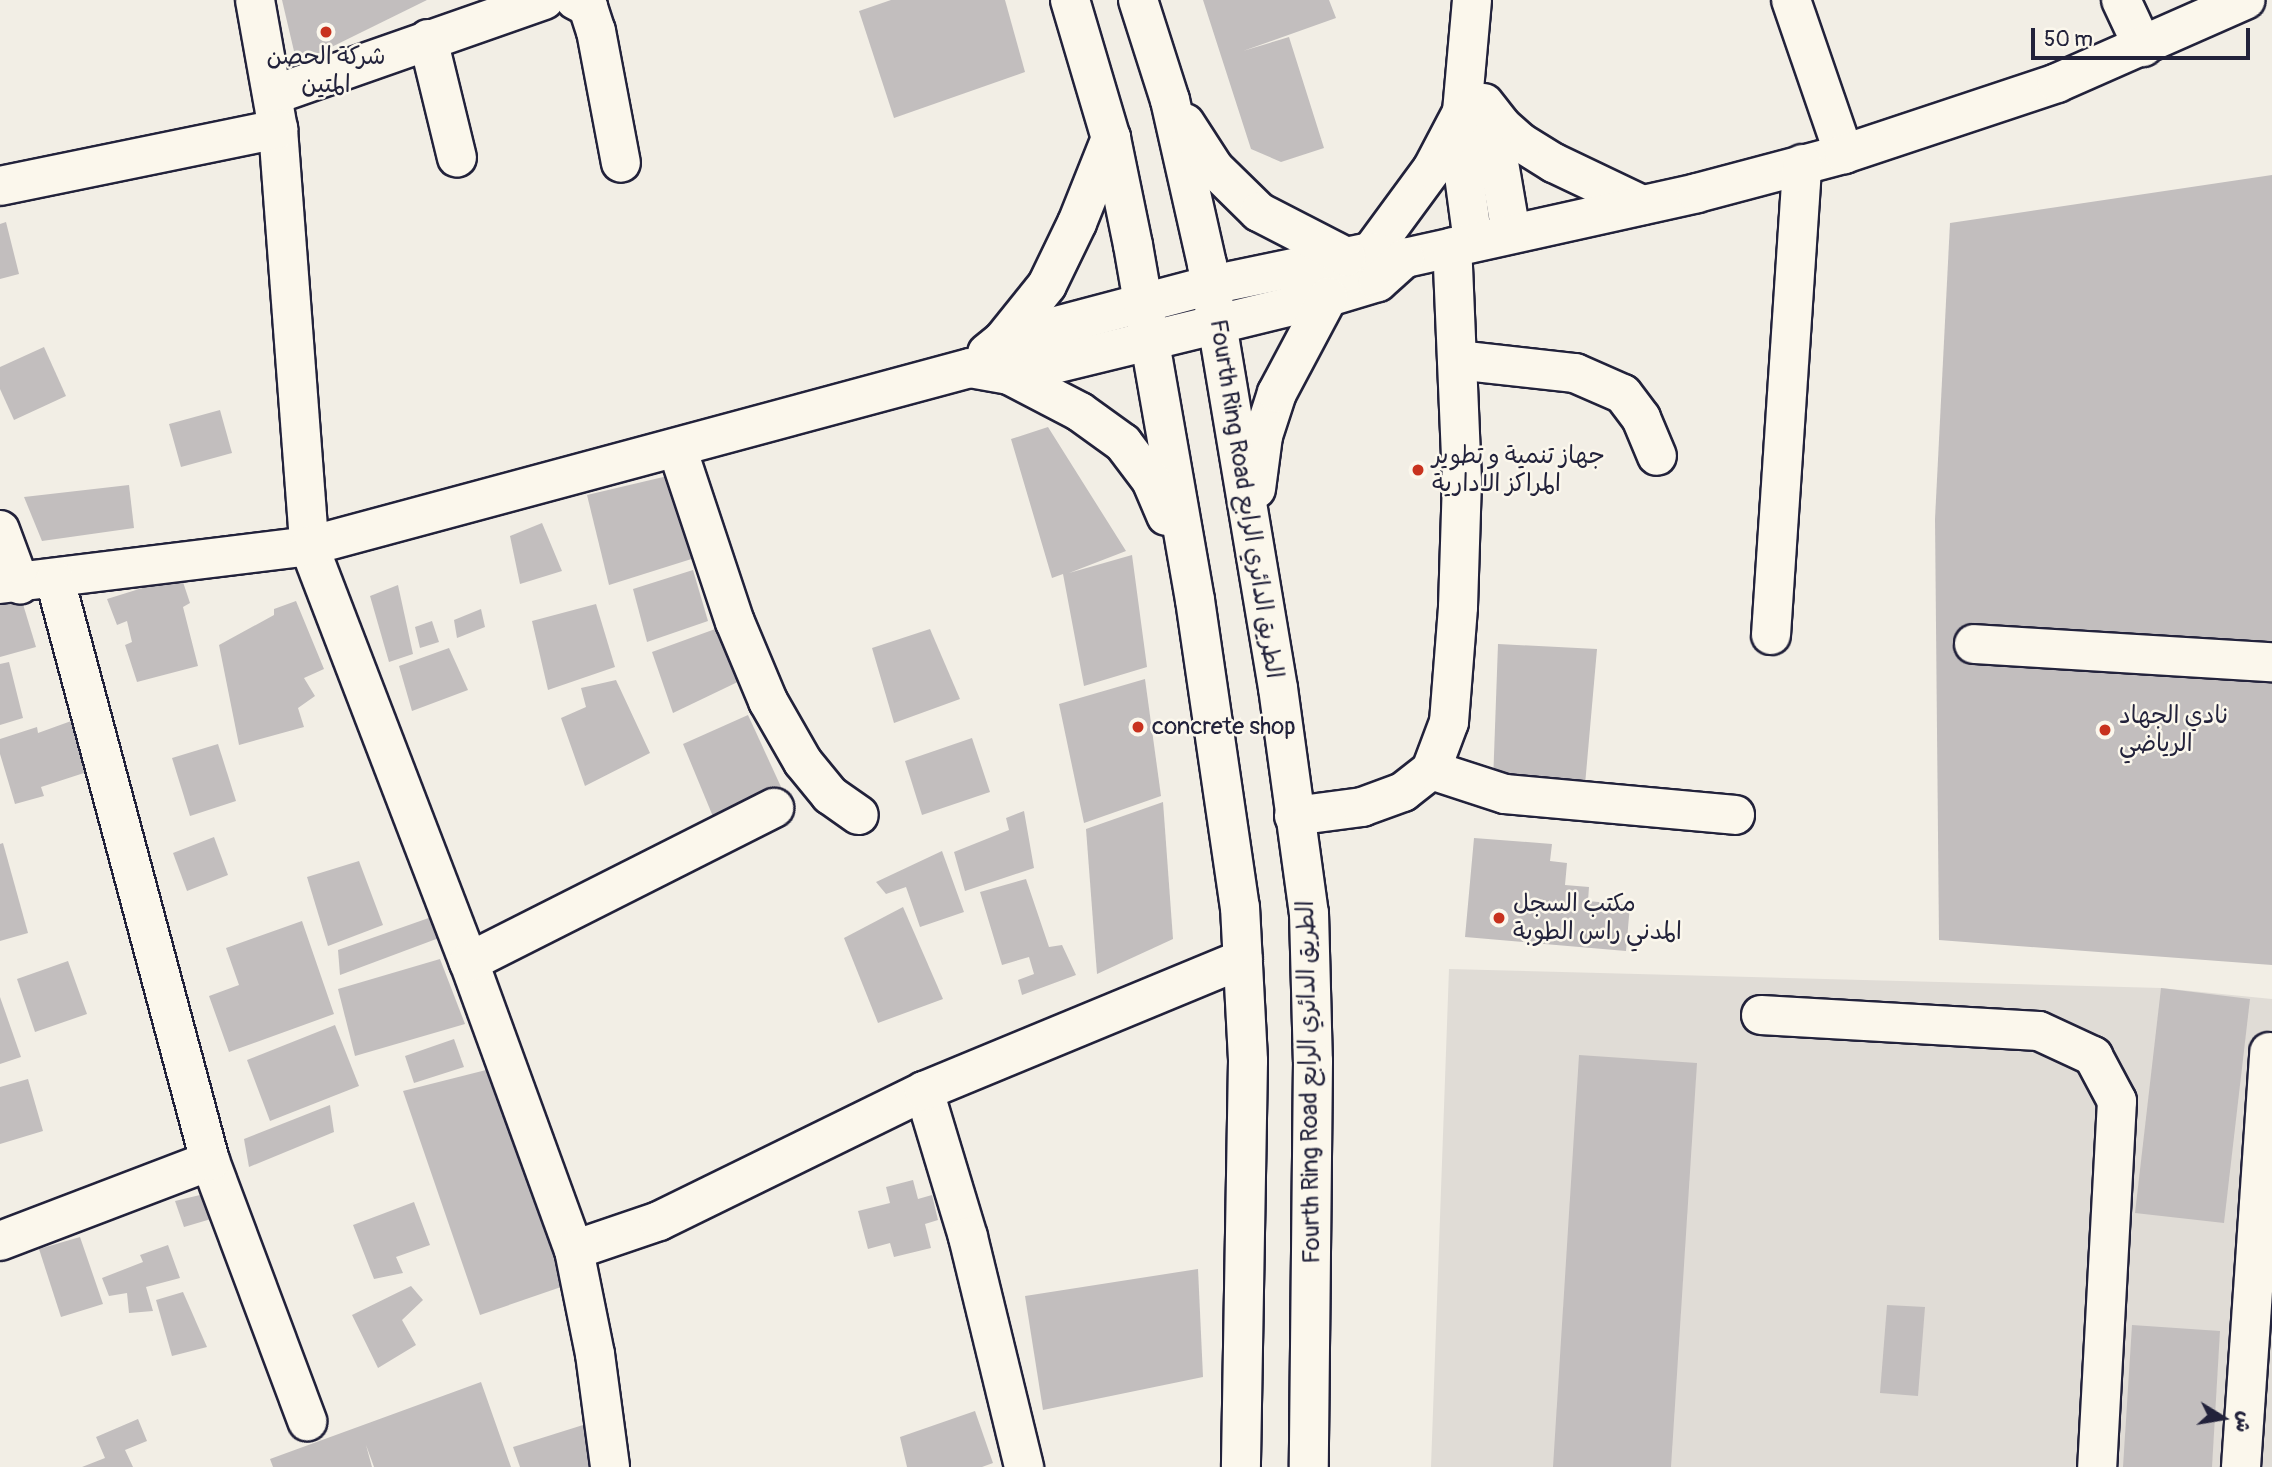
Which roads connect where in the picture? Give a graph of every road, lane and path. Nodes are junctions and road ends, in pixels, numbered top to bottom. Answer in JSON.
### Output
{"nodes":[{"id":1,"x":255,"y":0,"type":"edge"},
{"id":2,"x":544,"y":0,"type":"edge"},
{"id":3,"x":575,"y":0,"type":"edge"},
{"id":4,"x":1070,"y":0,"type":"edge"},
{"id":5,"x":1138,"y":0,"type":"edge"},
{"id":6,"x":1472,"y":0,"type":"edge"},
{"id":7,"x":1791,"y":0,"type":"edge"},
{"id":8,"x":2121,"y":0,"type":"edge"},
{"id":9,"x":2245,"y":0,"type":"edge"},
{"id":10,"x":428,"y":39,"type":"junction"},
{"id":11,"x":2143,"y":47,"type":"junction"},
{"id":12,"x":1170,"y":100,"type":"junction"},
{"id":13,"x":1473,"y":108,"type":"junction"},
{"id":14,"x":275,"y":112,"type":"junction"},
{"id":15,"x":1111,"y":138,"type":"junction"},
{"id":16,"x":1844,"y":154,"type":"junction"},
{"id":17,"x":457,"y":158,"type":"dead end"},
{"id":18,"x":621,"y":163,"type":"dead end"},
{"id":19,"x":1802,"y":164,"type":"junction"},
{"id":20,"x":0,"y":186,"type":"edge"},
{"id":21,"x":1642,"y":205,"type":"junction"},
{"id":22,"x":1511,"y":233,"type":"junction"},
{"id":23,"x":1462,"y":244,"type":"junction"},
{"id":24,"x":1374,"y":256,"type":"junction"},
{"id":25,"x":1211,"y":285,"type":"junction"},
{"id":26,"x":1328,"y":297,"type":"junction"},
{"id":27,"x":1143,"y":302,"type":"junction"},
{"id":28,"x":1217,"y":326,"type":"junction"},
{"id":29,"x":1149,"y":342,"type":"junction"},
{"id":30,"x":1006,"y":358,"type":"junction"},
{"id":31,"x":1457,"y":360,"type":"junction"},
{"id":32,"x":677,"y":448,"type":"junction"},
{"id":33,"x":1657,"y":456,"type":"dead end"},
{"id":34,"x":1251,"y":529,"type":"junction"},
{"id":35,"x":0,"y":530,"type":"edge"},
{"id":36,"x":309,"y":546,"type":"junction"},
{"id":37,"x":25,"y":583,"type":"edge"},
{"id":38,"x":1195,"y":600,"type":"junction"},
{"id":39,"x":1771,"y":635,"type":"dead end"},
{"id":40,"x":1974,"y":644,"type":"dead end"},
{"id":41,"x":2272,"y":662,"type":"edge"},
{"id":42,"x":1431,"y":770,"type":"junction"},
{"id":43,"x":774,"y":808,"type":"dead end"},
{"id":44,"x":859,"y":815,"type":"dead end"},
{"id":45,"x":1735,"y":815,"type":"dead end"},
{"id":46,"x":1294,"y":817,"type":"junction"},
{"id":47,"x":1243,"y":959,"type":"junction"},
{"id":48,"x":469,"y":962,"type":"junction"},
{"id":49,"x":1761,"y":1015,"type":"dead end"},
{"id":50,"x":2269,"y":1052,"type":"dead end"},
{"id":51,"x":924,"y":1091,"type":"junction"},
{"id":52,"x":210,"y":1161,"type":"junction"},
{"id":53,"x":0,"y":1241,"type":"edge"},
{"id":54,"x":574,"y":1250,"type":"junction"},
{"id":55,"x":307,"y":1421,"type":"dead end"},
{"id":56,"x":610,"y":1467,"type":"edge"},
{"id":57,"x":1024,"y":1467,"type":"edge"},
{"id":58,"x":1241,"y":1467,"type":"edge"},
{"id":59,"x":1309,"y":1467,"type":"edge"},
{"id":60,"x":2097,"y":1467,"type":"edge"},
{"id":61,"x":2241,"y":1467,"type":"edge"}],
"edges":[{"from":1,"to":14,"type":"street"},
{"from":2,"to":10,"type":"street"},
{"from":3,"to":18,"type":"street"},
{"from":4,"to":15,"type":"street"},
{"from":5,"to":12,"type":"street","name":"Fourth Ring Road الطريق الدائري الرابع"},
{"from":6,"to":13,"type":"street"},
{"from":7,"to":16,"type":"street"},
{"from":8,"to":11,"type":"street"},
{"from":9,"to":11,"type":"street"},
{"from":10,"to":14,"type":"street"},
{"from":10,"to":17,"type":"street"},
{"from":11,"to":16,"type":"street"},
{"from":12,"to":24,"type":"street"},
{"from":12,"to":25,"type":"street","name":"Fourth Ring Road الطريق الدائري الرابع"},
{"from":13,"to":21,"type":"street"},
{"from":13,"to":22,"type":"street"},
{"from":13,"to":23,"type":"street"},
{"from":13,"to":24,"type":"street"},
{"from":14,"to":20,"type":"street"},
{"from":14,"to":36,"type":"street"},
{"from":15,"to":27,"type":"street"},
{"from":15,"to":30,"type":"street"},
{"from":16,"to":19,"type":"street"},
{"from":19,"to":21,"type":"street"},
{"from":19,"to":39,"type":"street"},
{"from":21,"to":22,"type":"street"},
{"from":22,"to":23,"type":"street"},
{"from":23,"to":24,"type":"street"},
{"from":23,"to":31,"type":"street"},
{"from":24,"to":25,"type":"street"},
{"from":24,"to":26,"type":"street"},
{"from":25,"to":27,"type":"street"},
{"from":25,"to":28,"type":"street","name":"Fourth Ring Road الطريق الدائري الرابع"},
{"from":26,"to":28,"type":"street"},
{"from":26,"to":34,"type":"street"},
{"from":27,"to":29,"type":"street"},
{"from":27,"to":30,"type":"street"},
{"from":28,"to":29,"type":"street"},
{"from":28,"to":34,"type":"street","name":"Fourth Ring Road الطريق الدائري الرابع"},
{"from":29,"to":30,"type":"street"},
{"from":29,"to":38,"type":"street"},
{"from":30,"to":32,"type":"street"},
{"from":30,"to":38,"type":"street"},
{"from":31,"to":33,"type":"street"},
{"from":31,"to":42,"type":"street"},
{"from":32,"to":36,"type":"street"},
{"from":32,"to":44,"type":"street"},
{"from":34,"to":46,"type":"street","name":"Fourth Ring Road الطريق الدائري الرابع"},
{"from":35,"to":37,"type":"street"},
{"from":36,"to":37,"type":"street"},
{"from":36,"to":48,"type":"street"},
{"from":37,"to":52,"type":"street"},
{"from":38,"to":47,"type":"street"},
{"from":40,"to":41,"type":"street"},
{"from":42,"to":45,"type":"street"},
{"from":42,"to":46,"type":"street"},
{"from":43,"to":48,"type":"street"},
{"from":46,"to":59,"type":"street","name":"Fourth Ring Road الطريق الدائري الرابع"},
{"from":47,"to":51,"type":"street"},
{"from":47,"to":58,"type":"street"},
{"from":48,"to":54,"type":"street"},
{"from":49,"to":60,"type":"street"},
{"from":50,"to":61,"type":"street"},
{"from":51,"to":54,"type":"street"},
{"from":51,"to":57,"type":"street"},
{"from":52,"to":53,"type":"street"},
{"from":52,"to":55,"type":"street"},
{"from":54,"to":56,"type":"street"}]}
